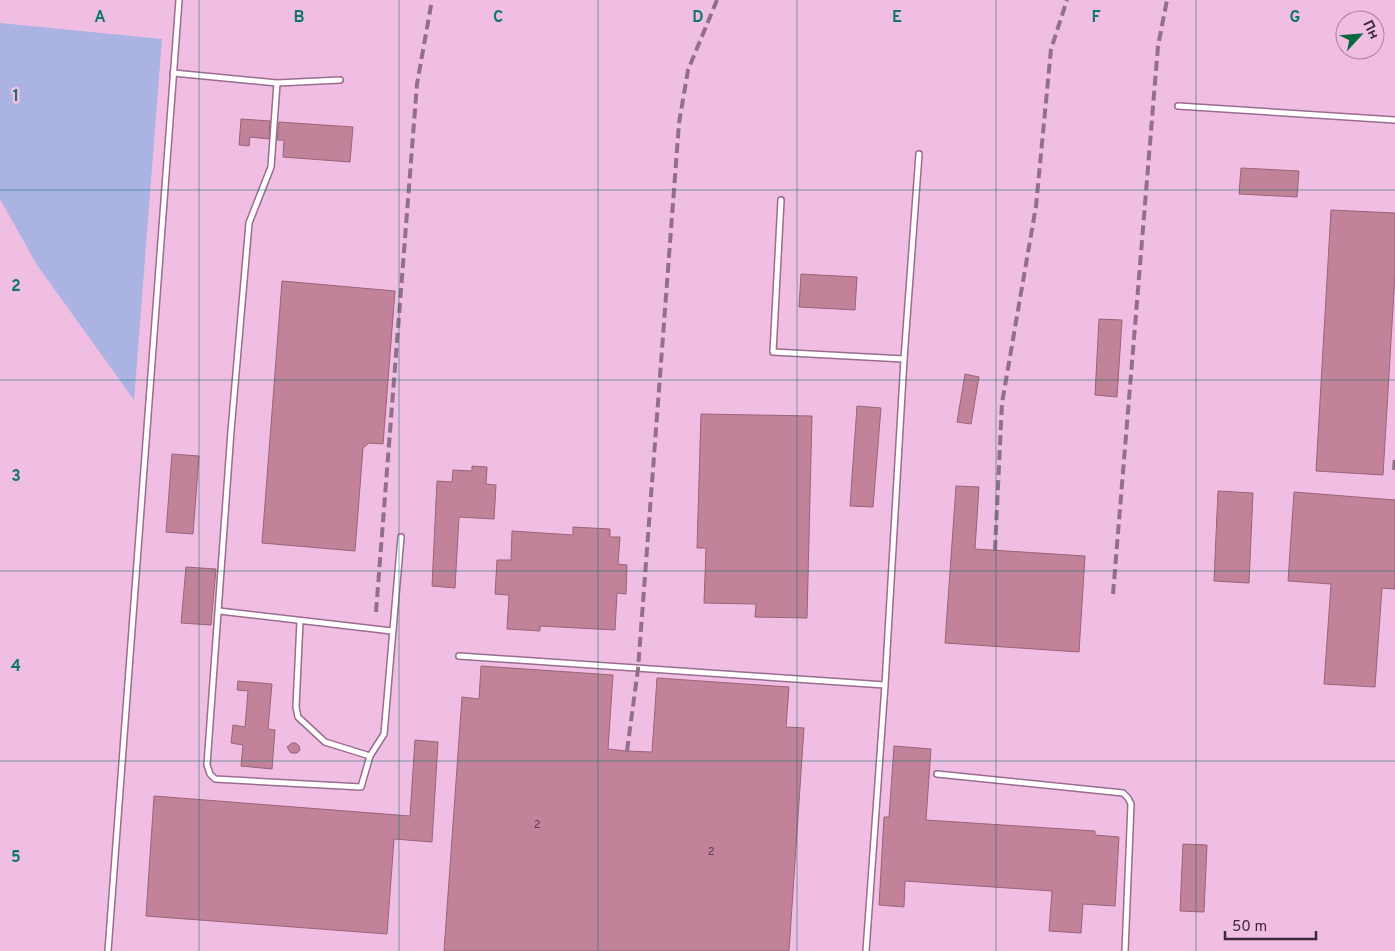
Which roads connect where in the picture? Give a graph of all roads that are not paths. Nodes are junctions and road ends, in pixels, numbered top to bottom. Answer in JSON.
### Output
{"nodes":[{"id":1,"x":179,"y":0,"type":"edge"},
{"id":2,"x":173,"y":73,"type":"junction"},
{"id":3,"x":340,"y":80,"type":"dead end"},
{"id":4,"x":277,"y":83,"type":"junction"},
{"id":5,"x":1178,"y":106,"type":"dead end"},
{"id":6,"x":1395,"y":120,"type":"edge"},
{"id":7,"x":919,"y":154,"type":"dead end"},
{"id":8,"x":781,"y":200,"type":"dead end"},
{"id":9,"x":904,"y":359,"type":"junction"},
{"id":10,"x":401,"y":537,"type":"dead end"},
{"id":11,"x":218,"y":611,"type":"junction"},
{"id":12,"x":300,"y":621,"type":"junction"},
{"id":13,"x":392,"y":631,"type":"junction"},
{"id":14,"x":459,"y":656,"type":"dead end"},
{"id":15,"x":885,"y":685,"type":"junction"},
{"id":16,"x":370,"y":756,"type":"junction"},
{"id":17,"x":937,"y":774,"type":"dead end"},
{"id":18,"x":108,"y":951,"type":"edge"},
{"id":19,"x":866,"y":951,"type":"edge"},
{"id":20,"x":1125,"y":951,"type":"edge"}],
"edges":[{"from":1,"to":2,"type":"lane"},
{"from":2,"to":4,"type":"lane"},
{"from":2,"to":18,"type":"lane"},
{"from":3,"to":4,"type":"lane"},
{"from":4,"to":11,"type":"lane"},
{"from":5,"to":6,"type":"lane"},
{"from":7,"to":9,"type":"lane"},
{"from":8,"to":9,"type":"lane"},
{"from":9,"to":15,"type":"lane"},
{"from":10,"to":13,"type":"lane"},
{"from":11,"to":12,"type":"lane"},
{"from":11,"to":16,"type":"lane"},
{"from":12,"to":13,"type":"lane"},
{"from":12,"to":16,"type":"lane"},
{"from":13,"to":16,"type":"lane"},
{"from":14,"to":15,"type":"lane"},
{"from":15,"to":19,"type":"lane"},
{"from":17,"to":20,"type":"lane"}]}
